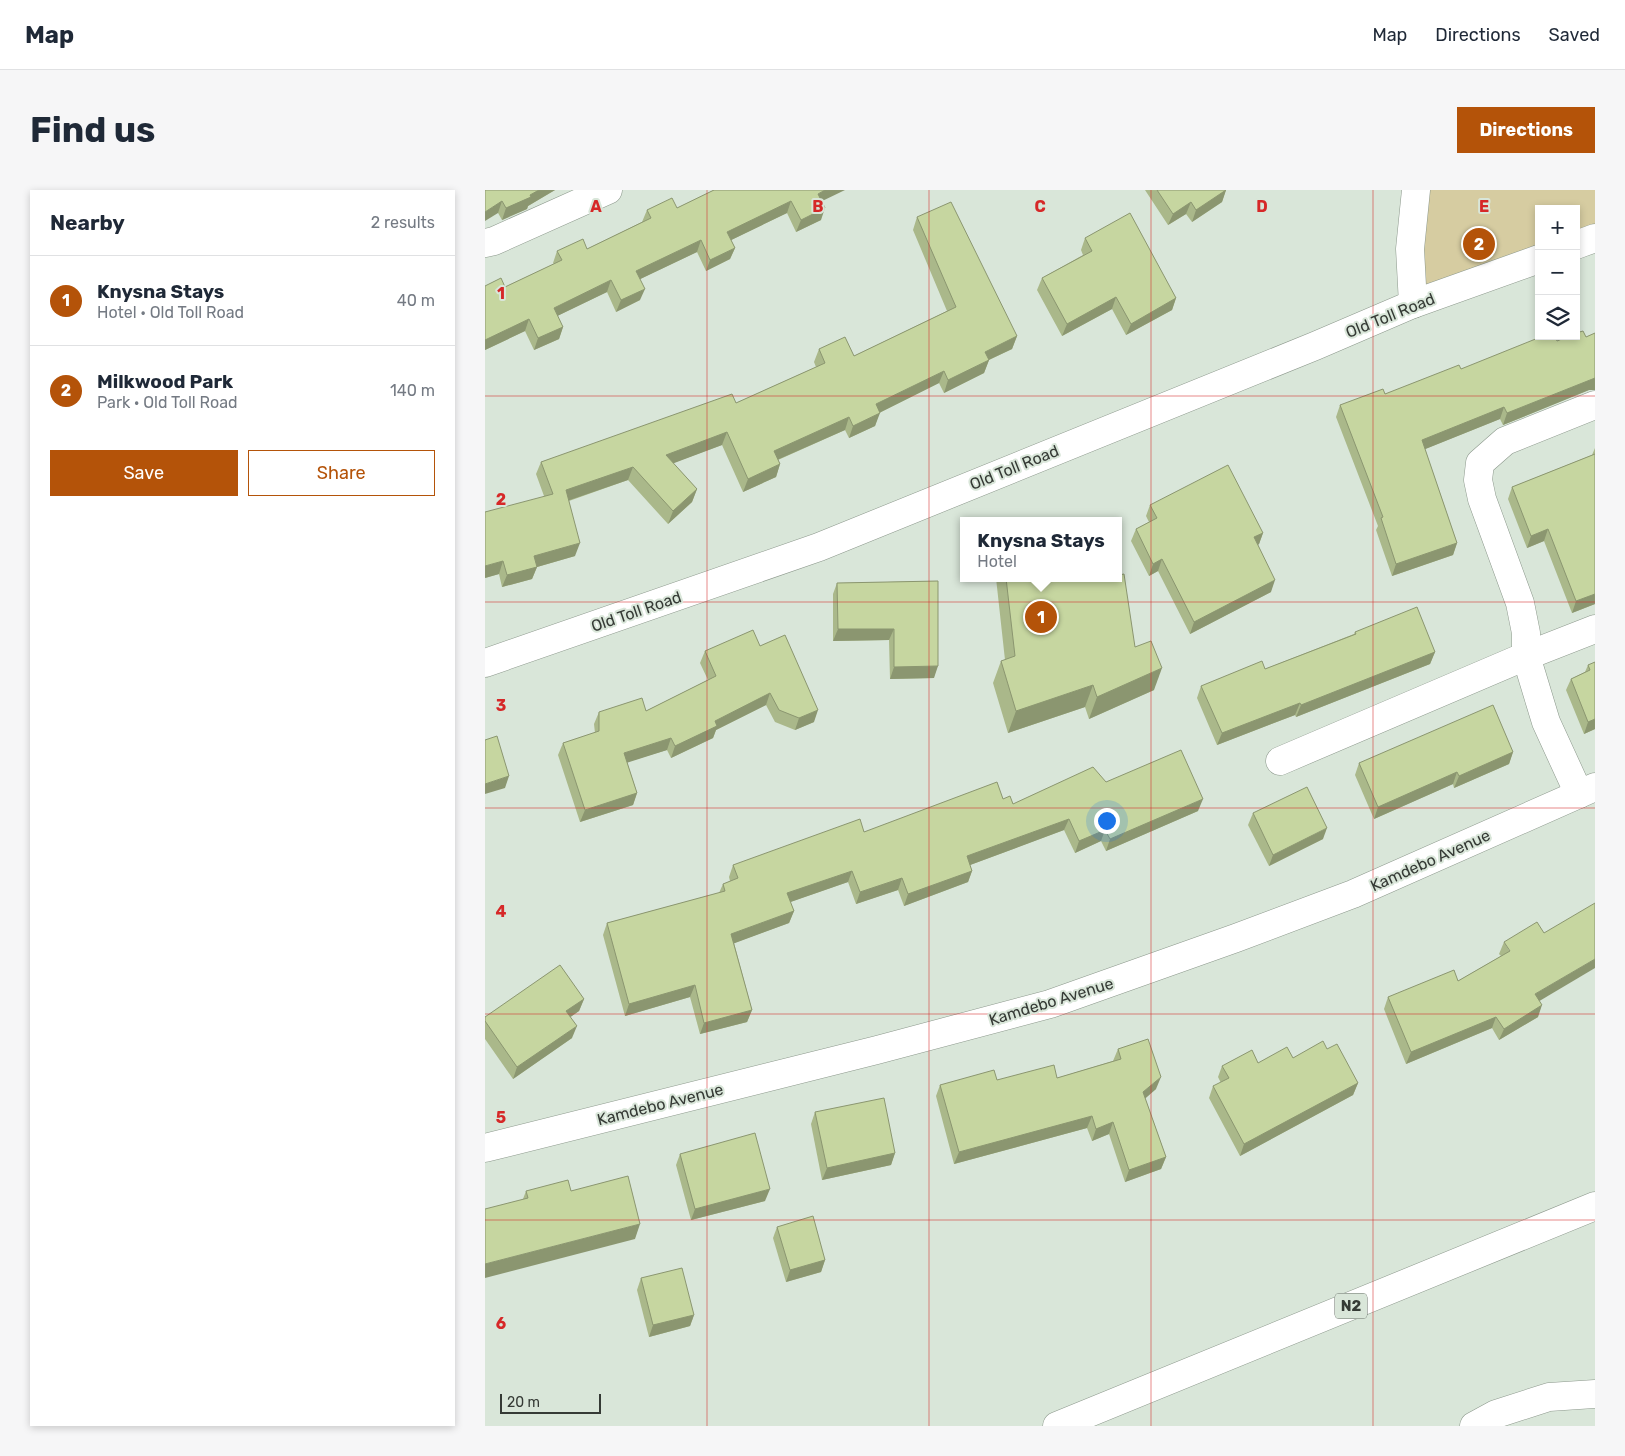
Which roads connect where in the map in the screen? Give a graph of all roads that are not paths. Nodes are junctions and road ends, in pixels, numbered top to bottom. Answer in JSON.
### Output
{"nodes":[{"id":1,"x":608,"y":190,"type":"edge"},
{"id":2,"x":1415,"y":190,"type":"edge"},
{"id":3,"x":1595,"y":238,"type":"edge"},
{"id":4,"x":485,"y":244,"type":"edge"},
{"id":5,"x":1580,"y":244,"type":"edge"},
{"id":6,"x":1535,"y":260,"type":"edge"},
{"id":7,"x":1413,"y":304,"type":"junction"},
{"id":8,"x":1595,"y":405,"type":"edge"},
{"id":9,"x":1595,"y":629,"type":"edge"},
{"id":10,"x":1526,"y":656,"type":"junction"},
{"id":11,"x":485,"y":663,"type":"edge"},
{"id":12,"x":1280,"y":761,"type":"dead end"},
{"id":13,"x":1587,"y":791,"type":"edge"},
{"id":14,"x":485,"y":1148,"type":"edge"},
{"id":15,"x":1595,"y":1206,"type":"edge"},
{"id":16,"x":1595,"y":1394,"type":"edge"},
{"id":17,"x":1057,"y":1426,"type":"edge"},
{"id":18,"x":1473,"y":1426,"type":"edge"}],
"edges":[{"from":1,"to":4,"type":"main road"},
{"from":2,"to":7,"type":"main road"},
{"from":3,"to":5,"type":"main road"},
{"from":6,"to":7,"type":"main road","name":"Old Toll Road"},
{"from":7,"to":11,"type":"main road","name":"Old Toll Road"},
{"from":8,"to":10,"type":"main road"},
{"from":9,"to":10,"type":"main road"},
{"from":10,"to":12,"type":"main road"},
{"from":10,"to":13,"type":"main road"},
{"from":13,"to":14,"type":"main road","name":"Kamdebo Avenue"},
{"from":15,"to":17,"type":"main road","number":"N2"},
{"from":16,"to":18,"type":"main road"}]}
